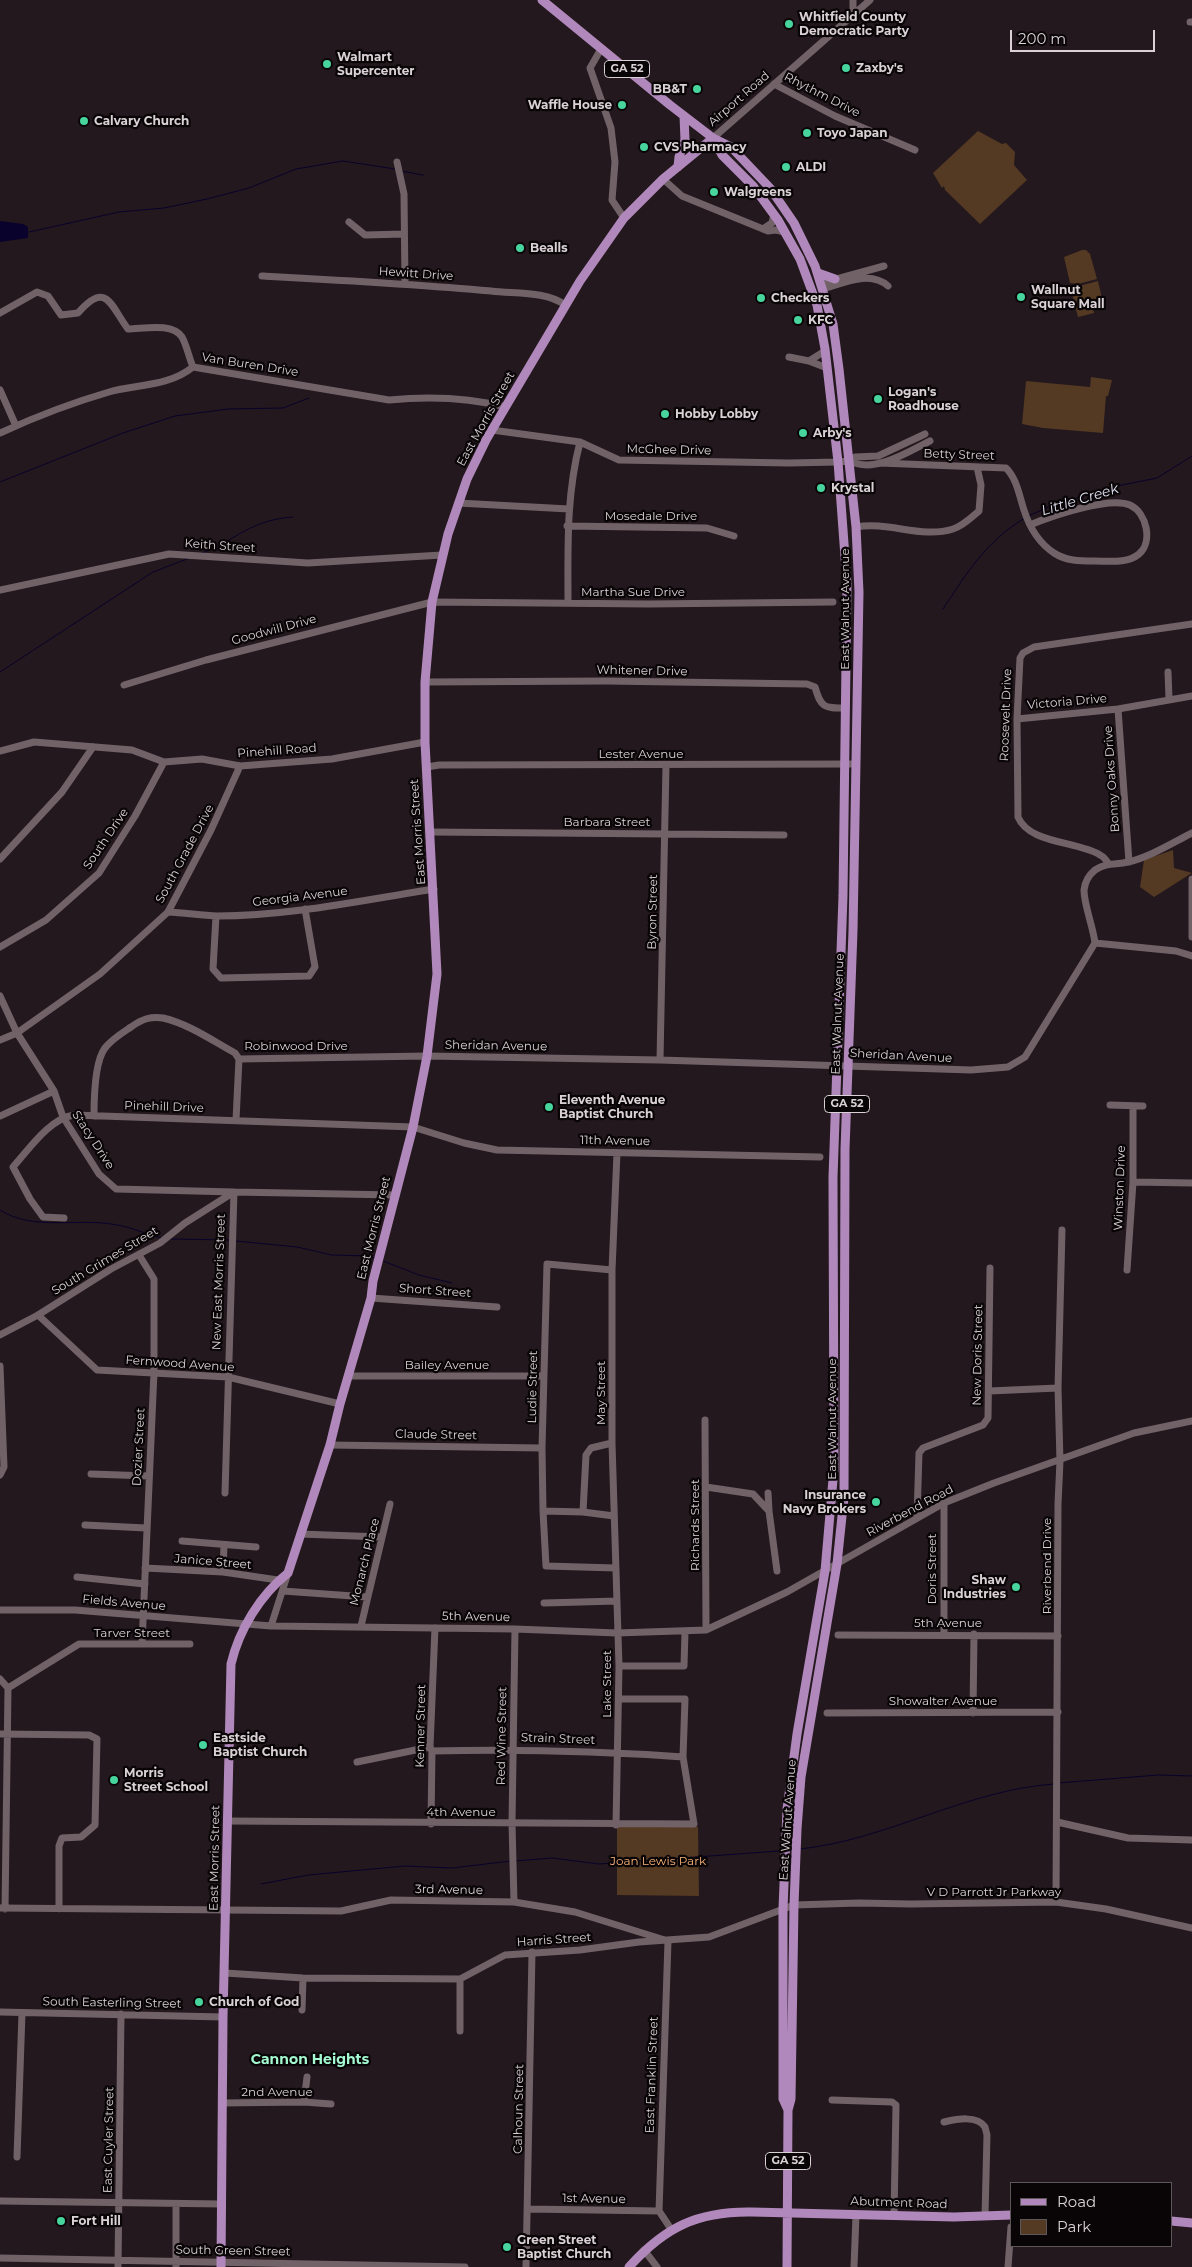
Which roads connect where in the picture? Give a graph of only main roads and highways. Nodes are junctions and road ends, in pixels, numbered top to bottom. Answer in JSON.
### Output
{"nodes":[{"id":1,"x":542,"y":0,"type":"edge"},
{"id":2,"x":684,"y":116,"type":"junction"},
{"id":3,"x":713,"y":138,"type":"junction"},
{"id":4,"x":678,"y":167,"type":"junction"},
{"id":5,"x":624,"y":218,"type":"joint"},
{"id":6,"x":818,"y":273,"type":"junction"},
{"id":7,"x":834,"y":279,"type":"road end"},
{"id":8,"x":832,"y":1258,"type":"junction"},
{"id":9,"x":845,"y":1258,"type":"junction"},
{"id":10,"x":788,"y":2110,"type":"junction"},
{"id":11,"x":787,"y":2213,"type":"junction"},
{"id":12,"x":1010,"y":2215,"type":"edge"},
{"id":13,"x":1172,"y":2221,"type":"edge"},
{"id":14,"x":1192,"y":2223,"type":"edge"},
{"id":15,"x":222,"y":2264,"type":"edge"},
{"id":16,"x":629,"y":2267,"type":"edge"},
{"id":17,"x":787,"y":2267,"type":"edge"}],
"edges":[{"from":1,"to":2,"type":"main road","name":"East Walnut Avenue","number":"GA 52"},
{"from":2,"to":3,"type":"main road","name":"East Walnut Avenue","number":"GA 52"},
{"from":2,"to":4,"type":"main road"},
{"from":3,"to":4,"type":"main road","name":"Airport Road"},
{"from":3,"to":6,"type":"main road","name":"East Walnut Avenue","number":"GA 52"},
{"from":3,"to":8,"type":"main road","name":"East Walnut Avenue","number":"GA 52"},
{"from":4,"to":5,"type":"main road","name":"Airport Road"},
{"from":5,"to":15,"type":"main road","name":"East Morris Street"},
{"from":6,"to":7,"type":"main road"},
{"from":6,"to":9,"type":"main road","name":"East Walnut Avenue","number":"GA 52"},
{"from":8,"to":9,"type":"main road"},
{"from":8,"to":10,"type":"main road","name":"East Walnut Avenue","number":"GA 52"},
{"from":9,"to":10,"type":"main road","name":"East Walnut Avenue","number":"GA 52"},
{"from":10,"to":11,"type":"main road","name":"East Walnut Avenue","number":"GA 52"},
{"from":11,"to":12,"type":"main road","name":"Abutment Road"},
{"from":11,"to":16,"type":"main road","name":"Abutment Road"},
{"from":11,"to":17,"type":"main road","name":"East Walnut Avenue","number":"GA 52"},
{"from":13,"to":14,"type":"main road"}]}
